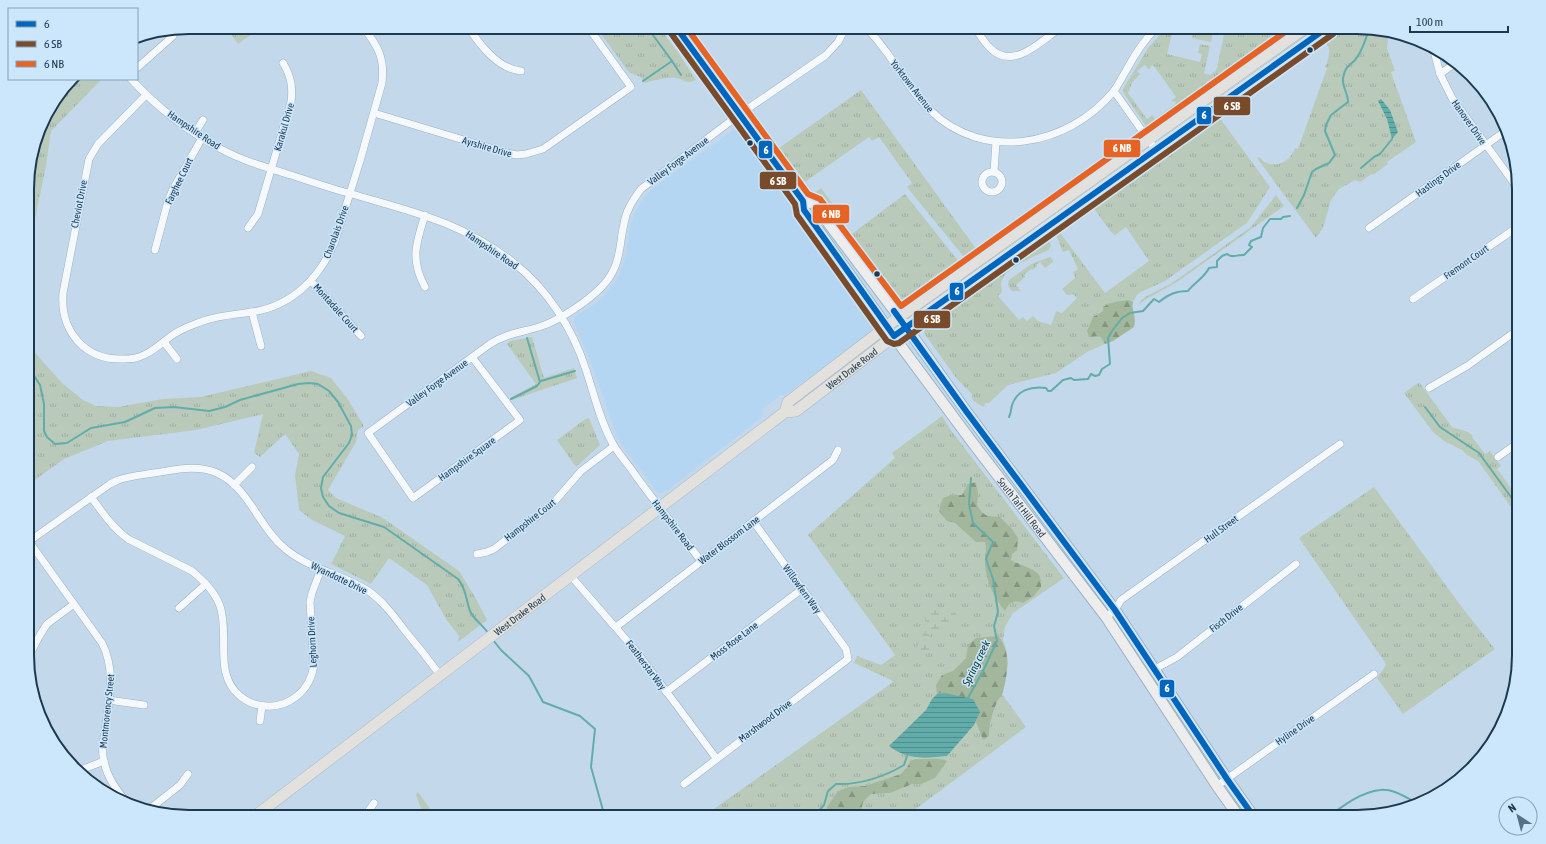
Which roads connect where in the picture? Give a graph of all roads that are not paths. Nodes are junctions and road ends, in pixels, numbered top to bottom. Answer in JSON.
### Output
{"nodes":[{"id":1,"x":368,"y":34,"type":"edge"},
{"id":2,"x":473,"y":34,"type":"edge"},
{"id":3,"x":593,"y":34,"type":"edge"},
{"id":4,"x":681,"y":34,"type":"edge"},
{"id":5,"x":842,"y":34,"type":"edge"},
{"id":6,"x":872,"y":34,"type":"edge"},
{"id":7,"x":980,"y":34,"type":"edge"},
{"id":8,"x":1052,"y":34,"type":"edge"},
{"id":9,"x":1152,"y":34,"type":"edge"},
{"id":10,"x":1296,"y":34,"type":"edge"},
{"id":11,"x":1318,"y":34,"type":"edge"},
{"id":12,"x":173,"y":36,"type":"dead end"},
{"id":13,"x":1435,"y":56,"type":"edge"},
{"id":14,"x":283,"y":63,"type":"dead end"},
{"id":15,"x":1451,"y":66,"type":"edge"},
{"id":16,"x":138,"y":67,"type":"edge"},
{"id":17,"x":521,"y":71,"type":"dead end"},
{"id":18,"x":1440,"y":74,"type":"junction"},
{"id":19,"x":132,"y":80,"type":"edge"},
{"id":20,"x":1114,"y":92,"type":"junction"},
{"id":21,"x":146,"y":95,"type":"junction"},
{"id":22,"x":374,"y":114,"type":"junction"},
{"id":23,"x":740,"y":114,"type":"junction"},
{"id":24,"x":203,"y":120,"type":"dead end"},
{"id":25,"x":195,"y":133,"type":"junction"},
{"id":26,"x":1502,"y":134,"type":"edge"},
{"id":27,"x":202,"y":138,"type":"junction"},
{"id":28,"x":1148,"y":138,"type":"junction"},
{"id":29,"x":996,"y":142,"type":"junction"},
{"id":30,"x":1486,"y":145,"type":"junction"},
{"id":31,"x":1155,"y":149,"type":"junction"},
{"id":32,"x":272,"y":169,"type":"junction"},
{"id":33,"x":994,"y":172,"type":"dead end"},
{"id":34,"x":1512,"y":180,"type":"edge"},
{"id":35,"x":349,"y":194,"type":"junction"},
{"id":36,"x":803,"y":201,"type":"junction"},
{"id":37,"x":425,"y":215,"type":"junction"},
{"id":38,"x":248,"y":228,"type":"dead end"},
{"id":39,"x":1369,"y":228,"type":"dead end"},
{"id":40,"x":1512,"y":231,"type":"edge"},
{"id":41,"x":155,"y":250,"type":"dead end"},
{"id":42,"x":311,"y":281,"type":"junction"},
{"id":43,"x":425,"y":287,"type":"dead end"},
{"id":44,"x":1413,"y":299,"type":"dead end"},
{"id":45,"x":252,"y":312,"type":"junction"},
{"id":46,"x":562,"y":316,"type":"junction"},
{"id":47,"x":899,"y":317,"type":"junction"},
{"id":48,"x":886,"y":326,"type":"junction"},
{"id":49,"x":906,"y":327,"type":"junction"},
{"id":50,"x":72,"y":334,"type":"joint"},
{"id":51,"x":1512,"y":334,"type":"edge"},
{"id":52,"x":361,"y":336,"type":"dead end"},
{"id":53,"x":894,"y":336,"type":"junction"},
{"id":54,"x":164,"y":342,"type":"junction"},
{"id":55,"x":261,"y":346,"type":"dead end"},
{"id":56,"x":472,"y":357,"type":"junction"},
{"id":57,"x":177,"y":359,"type":"dead end"},
{"id":58,"x":1429,"y":388,"type":"dead end"},
{"id":59,"x":785,"y":412,"type":"junction"},
{"id":60,"x":368,"y":433,"type":"joint"},
{"id":61,"x":1340,"y":444,"type":"dead end"},
{"id":62,"x":614,"y":446,"type":"junction"},
{"id":63,"x":1512,"y":447,"type":"edge"},
{"id":64,"x":838,"y":450,"type":"dead end"},
{"id":65,"x":1498,"y":457,"type":"dead end"},
{"id":66,"x":252,"y":467,"type":"dead end"},
{"id":67,"x":234,"y":485,"type":"junction"},
{"id":68,"x":91,"y":497,"type":"junction"},
{"id":69,"x":659,"y":508,"type":"junction"},
{"id":70,"x":753,"y":521,"type":"junction"},
{"id":71,"x":34,"y":537,"type":"edge"},
{"id":72,"x":34,"y":548,"type":"edge"},
{"id":73,"x":477,"y":554,"type":"dead end"},
{"id":74,"x":701,"y":561,"type":"junction"},
{"id":75,"x":1296,"y":564,"type":"dead end"},
{"id":76,"x":321,"y":568,"type":"junction"},
{"id":77,"x":570,"y":575,"type":"junction"},
{"id":78,"x":206,"y":584,"type":"junction"},
{"id":79,"x":802,"y":589,"type":"junction"},
{"id":80,"x":74,"y":604,"type":"junction"},
{"id":81,"x":179,"y":608,"type":"dead end"},
{"id":82,"x":1115,"y":610,"type":"junction"},
{"id":83,"x":1106,"y":617,"type":"junction"},
{"id":84,"x":616,"y":627,"type":"junction"},
{"id":85,"x":34,"y":646,"type":"edge"},
{"id":86,"x":848,"y":659,"type":"joint"},
{"id":87,"x":1155,"y":669,"type":"junction"},
{"id":88,"x":1374,"y":674,"type":"dead end"},
{"id":89,"x":440,"y":675,"type":"junction"},
{"id":90,"x":666,"y":692,"type":"junction"},
{"id":91,"x":108,"y":700,"type":"junction"},
{"id":92,"x":144,"y":705,"type":"dead end"},
{"id":93,"x":262,"y":706,"type":"junction"},
{"id":94,"x":260,"y":721,"type":"dead end"},
{"id":95,"x":716,"y":758,"type":"junction"},
{"id":96,"x":104,"y":762,"type":"junction"},
{"id":97,"x":84,"y":769,"type":"edge"},
{"id":98,"x":188,"y":774,"type":"dead end"},
{"id":99,"x":1227,"y":779,"type":"junction"},
{"id":100,"x":684,"y":784,"type":"dead end"},
{"id":101,"x":1217,"y":786,"type":"junction"},
{"id":102,"x":119,"y":793,"type":"edge"},
{"id":103,"x":374,"y":803,"type":"dead end"},
{"id":104,"x":153,"y":806,"type":"edge"},
{"id":105,"x":267,"y":807,"type":"junction"},
{"id":106,"x":263,"y":810,"type":"edge"},
{"id":107,"x":269,"y":810,"type":"edge"},
{"id":108,"x":369,"y":810,"type":"edge"},
{"id":109,"x":1234,"y":810,"type":"edge"},
{"id":110,"x":1249,"y":810,"type":"edge"}],
"edges":[{"from":1,"to":22,"type":"street","name":"Charolais Drive"},
{"from":2,"to":17,"type":"street"},
{"from":3,"to":22,"type":"street","name":"Ayrshire Drive"},
{"from":4,"to":23,"type":"main road","name":"South Taft Hill Road"},
{"from":5,"to":23,"type":"street","name":"Valley Forge Avenue"},
{"from":6,"to":29,"type":"street","name":"Yorktown Avenue"},
{"from":7,"to":8,"type":"street"},
{"from":9,"to":20,"type":"street","name":"Yorktown Avenue"},
{"from":10,"to":28,"type":"main road","name":"West Drake Road"},
{"from":11,"to":31,"type":"main road","name":"West Drake Road"},
{"from":12,"to":16,"type":"street"},
{"from":13,"to":18,"type":"street","name":"Hanover Drive"},
{"from":14,"to":32,"type":"street","name":"Karakul Drive"},
{"from":15,"to":18,"type":"street"},
{"from":18,"to":30,"type":"street","name":"Hanover Drive"},
{"from":19,"to":21,"type":"street","name":"Hampshire Road"},
{"from":20,"to":28,"type":"street"},
{"from":20,"to":29,"type":"street","name":"Yorktown Avenue"},
{"from":21,"to":25,"type":"street","name":"Hampshire Road"},
{"from":21,"to":50,"type":"street","name":"Cheviot Drive"},
{"from":22,"to":35,"type":"street","name":"Charolais Drive"},
{"from":23,"to":36,"type":"main road","name":"South Taft Hill Road"},
{"from":23,"to":46,"type":"street","name":"Valley Forge Avenue"},
{"from":24,"to":25,"type":"street"},
{"from":25,"to":27,"type":"street","name":"Hampshire Road"},
{"from":26,"to":30,"type":"street","name":"Hastings Drive"},
{"from":27,"to":32,"type":"street","name":"Hampshire Road"},
{"from":27,"to":41,"type":"street","name":"Farghee Court"},
{"from":28,"to":31,"type":"street"},
{"from":28,"to":47,"type":"main road","name":"West Drake Road"},
{"from":29,"to":33,"type":"street"},
{"from":30,"to":34,"type":"street","name":"Hanover Drive"},
{"from":30,"to":39,"type":"street","name":"Hastings Drive"},
{"from":31,"to":49,"type":"main road","name":"West Drake Road"},
{"from":32,"to":35,"type":"street","name":"Hampshire Road"},
{"from":32,"to":38,"type":"street","name":"Karakul Drive"},
{"from":35,"to":37,"type":"street","name":"Hampshire Road"},
{"from":35,"to":42,"type":"street","name":"Charolais Drive"},
{"from":36,"to":47,"type":"main road","name":"South Taft Hill Road"},
{"from":36,"to":48,"type":"main road","name":"South Taft Hill Road"},
{"from":37,"to":43,"type":"street"},
{"from":37,"to":46,"type":"street","name":"Hampshire Road"},
{"from":40,"to":44,"type":"street","name":"Fremont Court"},
{"from":42,"to":45,"type":"street","name":"Charolais Drive"},
{"from":42,"to":52,"type":"street","name":"Montadale Court"},
{"from":45,"to":54,"type":"street","name":"Charolais Drive"},
{"from":45,"to":55,"type":"street"},
{"from":46,"to":56,"type":"street","name":"Valley Forge Avenue"},
{"from":46,"to":62,"type":"street","name":"Hampshire Road"},
{"from":47,"to":48,"type":"main road","name":"West Drake Road"},
{"from":47,"to":49,"type":"main road","name":"South Taft Hill Road"},
{"from":48,"to":53,"type":"main road","name":"South Taft Hill Road"},
{"from":48,"to":59,"type":"main road","name":"West Drake Road"},
{"from":49,"to":53,"type":"main road","name":"West Drake Road"},
{"from":49,"to":82,"type":"main road","name":"South Taft Hill Road"},
{"from":50,"to":54,"type":"street","name":"Charolais Drive"},
{"from":51,"to":58,"type":"street"},
{"from":53,"to":59,"type":"main road","name":"West Drake Road"},
{"from":53,"to":83,"type":"main road","name":"South Taft Hill Road"},
{"from":54,"to":57,"type":"street"},
{"from":56,"to":60,"type":"street","name":"Valley Forge Avenue"},
{"from":56,"to":60,"type":"street","name":"Hampshire Square"},
{"from":59,"to":69,"type":"main road","name":"West Drake Road"},
{"from":61,"to":82,"type":"street","name":"Hull Street"},
{"from":62,"to":69,"type":"street","name":"Hampshire Road"},
{"from":62,"to":73,"type":"street","name":"Hampshire Court"},
{"from":63,"to":65,"type":"street"},
{"from":64,"to":70,"type":"street","name":"Water Blossom Lane"},
{"from":66,"to":67,"type":"street"},
{"from":67,"to":68,"type":"street","name":"Wyandotte Drive"},
{"from":67,"to":76,"type":"street","name":"Wyandotte Drive"},
{"from":68,"to":71,"type":"street","name":"Wyandotte Drive"},
{"from":68,"to":78,"type":"street","name":"Leghorn Drive"},
{"from":69,"to":74,"type":"street","name":"Hampshire Road"},
{"from":69,"to":77,"type":"main road","name":"West Drake Road"},
{"from":70,"to":74,"type":"street","name":"Water Blossom Lane"},
{"from":70,"to":79,"type":"street","name":"Willowfern Way"},
{"from":72,"to":80,"type":"street","name":"Montmorency Street"},
{"from":74,"to":84,"type":"street","name":"Water Blossom Lane"},
{"from":75,"to":87,"type":"street","name":"Fisch Drive"},
{"from":76,"to":89,"type":"street","name":"Wyandotte Drive"},
{"from":76,"to":93,"type":"street","name":"Leghorn Drive"},
{"from":77,"to":84,"type":"street","name":"Featherstar Way"},
{"from":77,"to":89,"type":"main road","name":"West Drake Road"},
{"from":78,"to":81,"type":"street"},
{"from":78,"to":93,"type":"street","name":"Leghorn Drive"},
{"from":79,"to":86,"type":"street","name":"Willowfern Way"},
{"from":79,"to":90,"type":"street","name":"Moss Rose Lane"},
{"from":80,"to":85,"type":"street"},
{"from":80,"to":91,"type":"street","name":"Montmorency Street"},
{"from":82,"to":83,"type":"street","name":"Hull Street"},
{"from":82,"to":87,"type":"main road","name":"South Taft Hill Road"},
{"from":83,"to":101,"type":"main road","name":"South Taft Hill Road"},
{"from":84,"to":90,"type":"street","name":"Featherstar Way"},
{"from":86,"to":95,"type":"street","name":"Marshwood Drive"},
{"from":87,"to":99,"type":"main road","name":"South Taft Hill Road"},
{"from":88,"to":99,"type":"street","name":"Hyline Drive"},
{"from":89,"to":105,"type":"main road","name":"West Drake Road"},
{"from":90,"to":95,"type":"street","name":"Featherstar Way"},
{"from":91,"to":92,"type":"street"},
{"from":91,"to":96,"type":"street","name":"Montmorency Street"},
{"from":93,"to":94,"type":"street"},
{"from":95,"to":100,"type":"street","name":"Marshwood Drive"},
{"from":96,"to":97,"type":"street"},
{"from":96,"to":102,"type":"street","name":"Montmorency Street"},
{"from":98,"to":104,"type":"street"},
{"from":99,"to":101,"type":"street","name":"Hyline Drive"},
{"from":99,"to":110,"type":"main road","name":"South Taft Hill Road"},
{"from":101,"to":109,"type":"main road","name":"South Taft Hill Road"},
{"from":103,"to":108,"type":"street"},
{"from":105,"to":106,"type":"main road","name":"West Drake Road"},
{"from":105,"to":107,"type":"street"}]}
